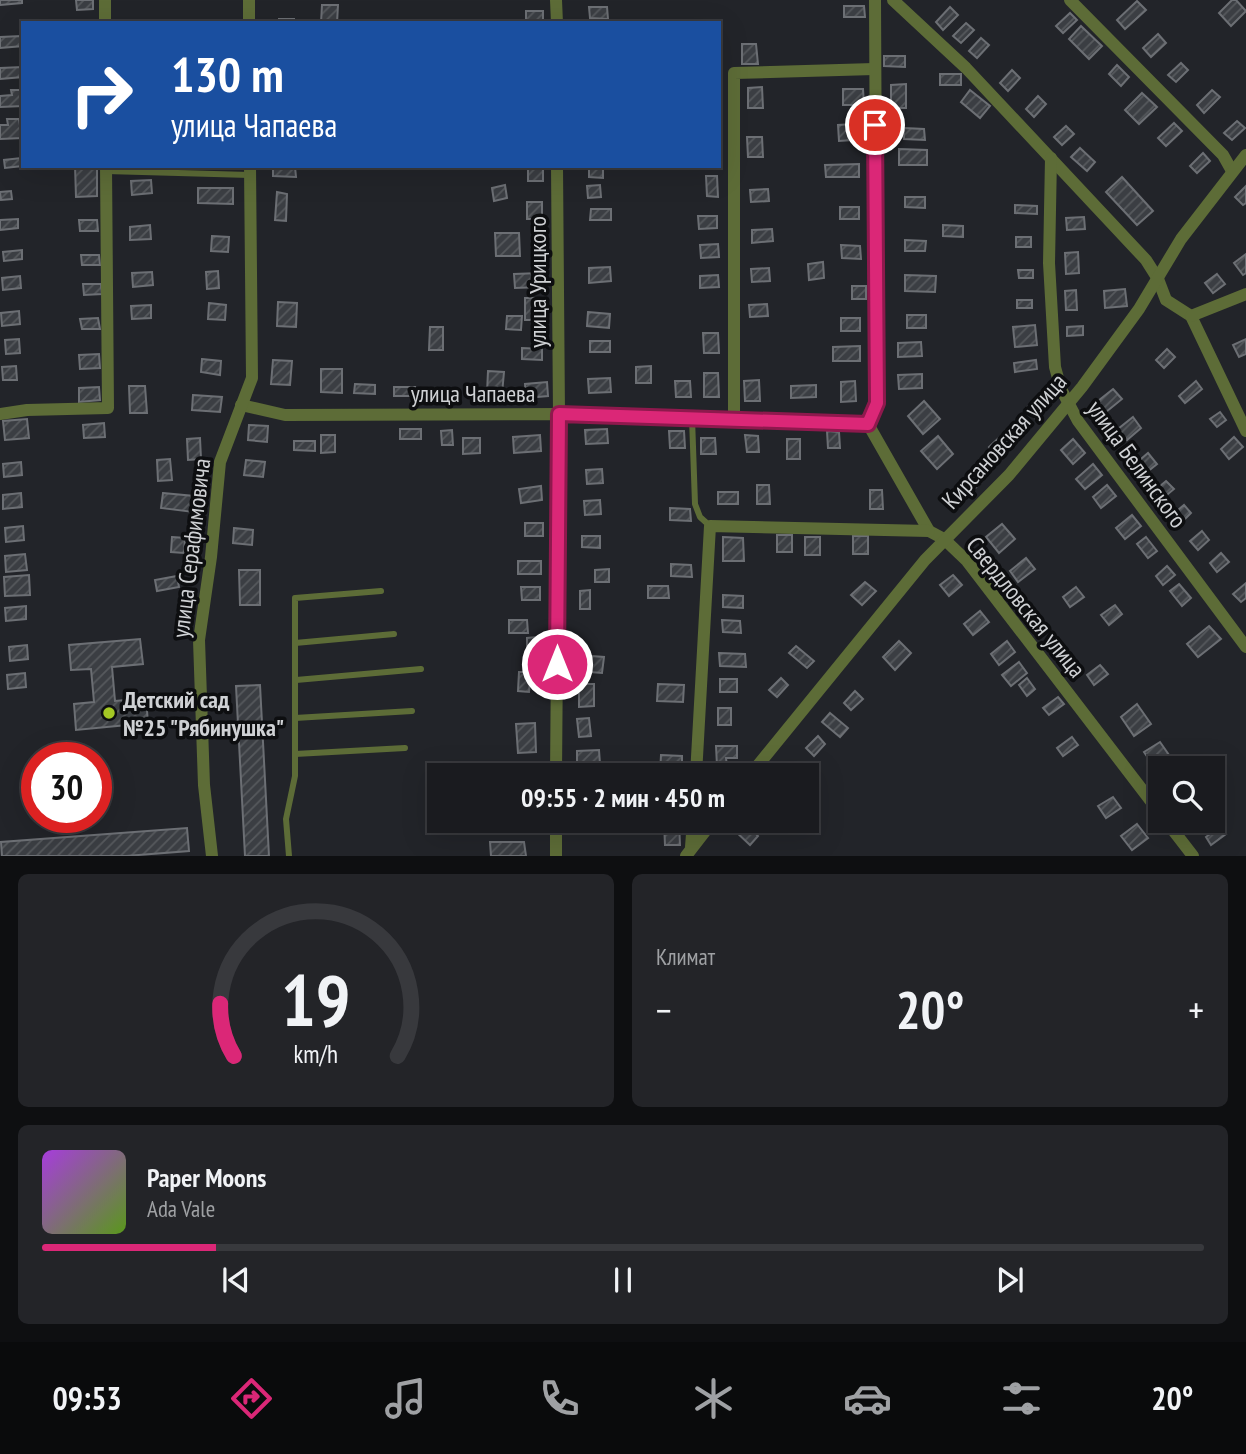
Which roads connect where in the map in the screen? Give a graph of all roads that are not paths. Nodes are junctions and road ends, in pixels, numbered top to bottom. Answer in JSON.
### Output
{"nodes":[{"id":1,"x":104,"y":0,"type":"edge"},
{"id":2,"x":249,"y":0,"type":"edge"},
{"id":3,"x":556,"y":0,"type":"edge"},
{"id":4,"x":875,"y":0,"type":"edge"},
{"id":5,"x":893,"y":0,"type":"edge"},
{"id":6,"x":1070,"y":0,"type":"edge"},
{"id":7,"x":105,"y":21,"type":"edge"},
{"id":8,"x":249,"y":21,"type":"edge"},
{"id":9,"x":557,"y":21,"type":"edge"},
{"id":10,"x":874,"y":69,"type":"junction"},
{"id":11,"x":1246,"y":155,"type":"edge"},
{"id":12,"x":1051,"y":158,"type":"junction"},
{"id":13,"x":557,"y":168,"type":"edge"},
{"id":14,"x":106,"y":169,"type":"edge"},
{"id":15,"x":250,"y":171,"type":"edge"},
{"id":16,"x":1232,"y":171,"type":"junction"},
{"id":17,"x":1158,"y":279,"type":"junction"},
{"id":18,"x":1246,"y":294,"type":"edge"},
{"id":19,"x":1191,"y":316,"type":"junction"},
{"id":20,"x":1068,"y":403,"type":"junction"},
{"id":21,"x":241,"y":405,"type":"junction"},
{"id":22,"x":0,"y":414,"type":"edge"},
{"id":23,"x":559,"y":414,"type":"junction"},
{"id":24,"x":692,"y":418,"type":"junction"},
{"id":25,"x":734,"y":419,"type":"junction"},
{"id":26,"x":1245,"y":423,"type":"edge"},
{"id":27,"x":868,"y":424,"type":"junction"},
{"id":28,"x":710,"y":526,"type":"junction"},
{"id":29,"x":929,"y":531,"type":"junction"},
{"id":30,"x":944,"y":539,"type":"junction"},
{"id":31,"x":381,"y":592,"type":"dead end"},
{"id":32,"x":394,"y":634,"type":"dead end"},
{"id":33,"x":295,"y":643,"type":"junction"},
{"id":34,"x":1246,"y":647,"type":"edge"},
{"id":35,"x":421,"y":669,"type":"dead end"},
{"id":36,"x":296,"y":680,"type":"junction"},
{"id":37,"x":412,"y":712,"type":"dead end"},
{"id":38,"x":295,"y":718,"type":"junction"},
{"id":39,"x":405,"y":748,"type":"dead end"},
{"id":40,"x":295,"y":754,"type":"junction"},
{"id":41,"x":556,"y":763,"type":"edge"},
{"id":42,"x":697,"y":763,"type":"edge"},
{"id":43,"x":760,"y":763,"type":"edge"},
{"id":44,"x":1148,"y":797,"type":"edge"},
{"id":45,"x":556,"y":833,"type":"edge"},
{"id":46,"x":691,"y":833,"type":"edge"},
{"id":47,"x":704,"y":833,"type":"edge"},
{"id":48,"x":1175,"y":833,"type":"edge"},
{"id":49,"x":689,"y":852,"type":"edge"},
{"id":50,"x":212,"y":856,"type":"edge"},
{"id":51,"x":289,"y":856,"type":"edge"},
{"id":52,"x":556,"y":856,"type":"edge"},
{"id":53,"x":1193,"y":856,"type":"edge"}],
"edges":[{"from":1,"to":7,"type":"street"},
{"from":2,"to":8,"type":"street"},
{"from":3,"to":9,"type":"street"},
{"from":4,"to":10,"type":"street"},
{"from":5,"to":12,"type":"street"},
{"from":6,"to":16,"type":"street"},
{"from":10,"to":25,"type":"street"},
{"from":10,"to":27,"type":"street"},
{"from":11,"to":16,"type":"street","name":"Кирсановская улица"},
{"from":12,"to":17,"type":"street"},
{"from":12,"to":20,"type":"street","name":"улица Белинского"},
{"from":13,"to":23,"type":"street","name":"улица Урицкого"},
{"from":14,"to":15,"type":"lane"},
{"from":14,"to":22,"type":"street"},
{"from":15,"to":21,"type":"street","name":"улица Серафимовича"},
{"from":16,"to":17,"type":"street","name":"Кирсановская улица"},
{"from":17,"to":19,"type":"street"},
{"from":17,"to":20,"type":"street","name":"Кирсановская улица"},
{"from":18,"to":19,"type":"street"},
{"from":19,"to":26,"type":"street"},
{"from":20,"to":30,"type":"street","name":"Кирсановская улица"},
{"from":20,"to":34,"type":"street","name":"улица Белинского"},
{"from":21,"to":23,"type":"street","name":"улица Чапаева"},
{"from":21,"to":50,"type":"street","name":"улица Серафимовича"},
{"from":23,"to":24,"type":"street","name":"улица Чапаева"},
{"from":23,"to":41,"type":"street","name":"улица Урицкого"},
{"from":24,"to":25,"type":"street","name":"улица Чапаева"},
{"from":24,"to":28,"type":"lane"},
{"from":25,"to":27,"type":"street","name":"улица Чапаева"},
{"from":27,"to":29,"type":"street","name":"Свердловская улица"},
{"from":28,"to":29,"type":"street"},
{"from":28,"to":42,"type":"street"},
{"from":29,"to":30,"type":"street","name":"Свердловская улица"},
{"from":30,"to":43,"type":"street","name":"Кирсановская улица"},
{"from":30,"to":44,"type":"street","name":"Свердловская улица"},
{"from":31,"to":33,"type":"lane"},
{"from":32,"to":33,"type":"lane"},
{"from":33,"to":36,"type":"lane"},
{"from":35,"to":36,"type":"lane"},
{"from":36,"to":38,"type":"lane"},
{"from":37,"to":38,"type":"lane"},
{"from":38,"to":40,"type":"lane"},
{"from":39,"to":40,"type":"lane"},
{"from":40,"to":51,"type":"lane"},
{"from":45,"to":52,"type":"street"},
{"from":46,"to":49,"type":"street"},
{"from":47,"to":49,"type":"street"},
{"from":48,"to":53,"type":"street"}]}
